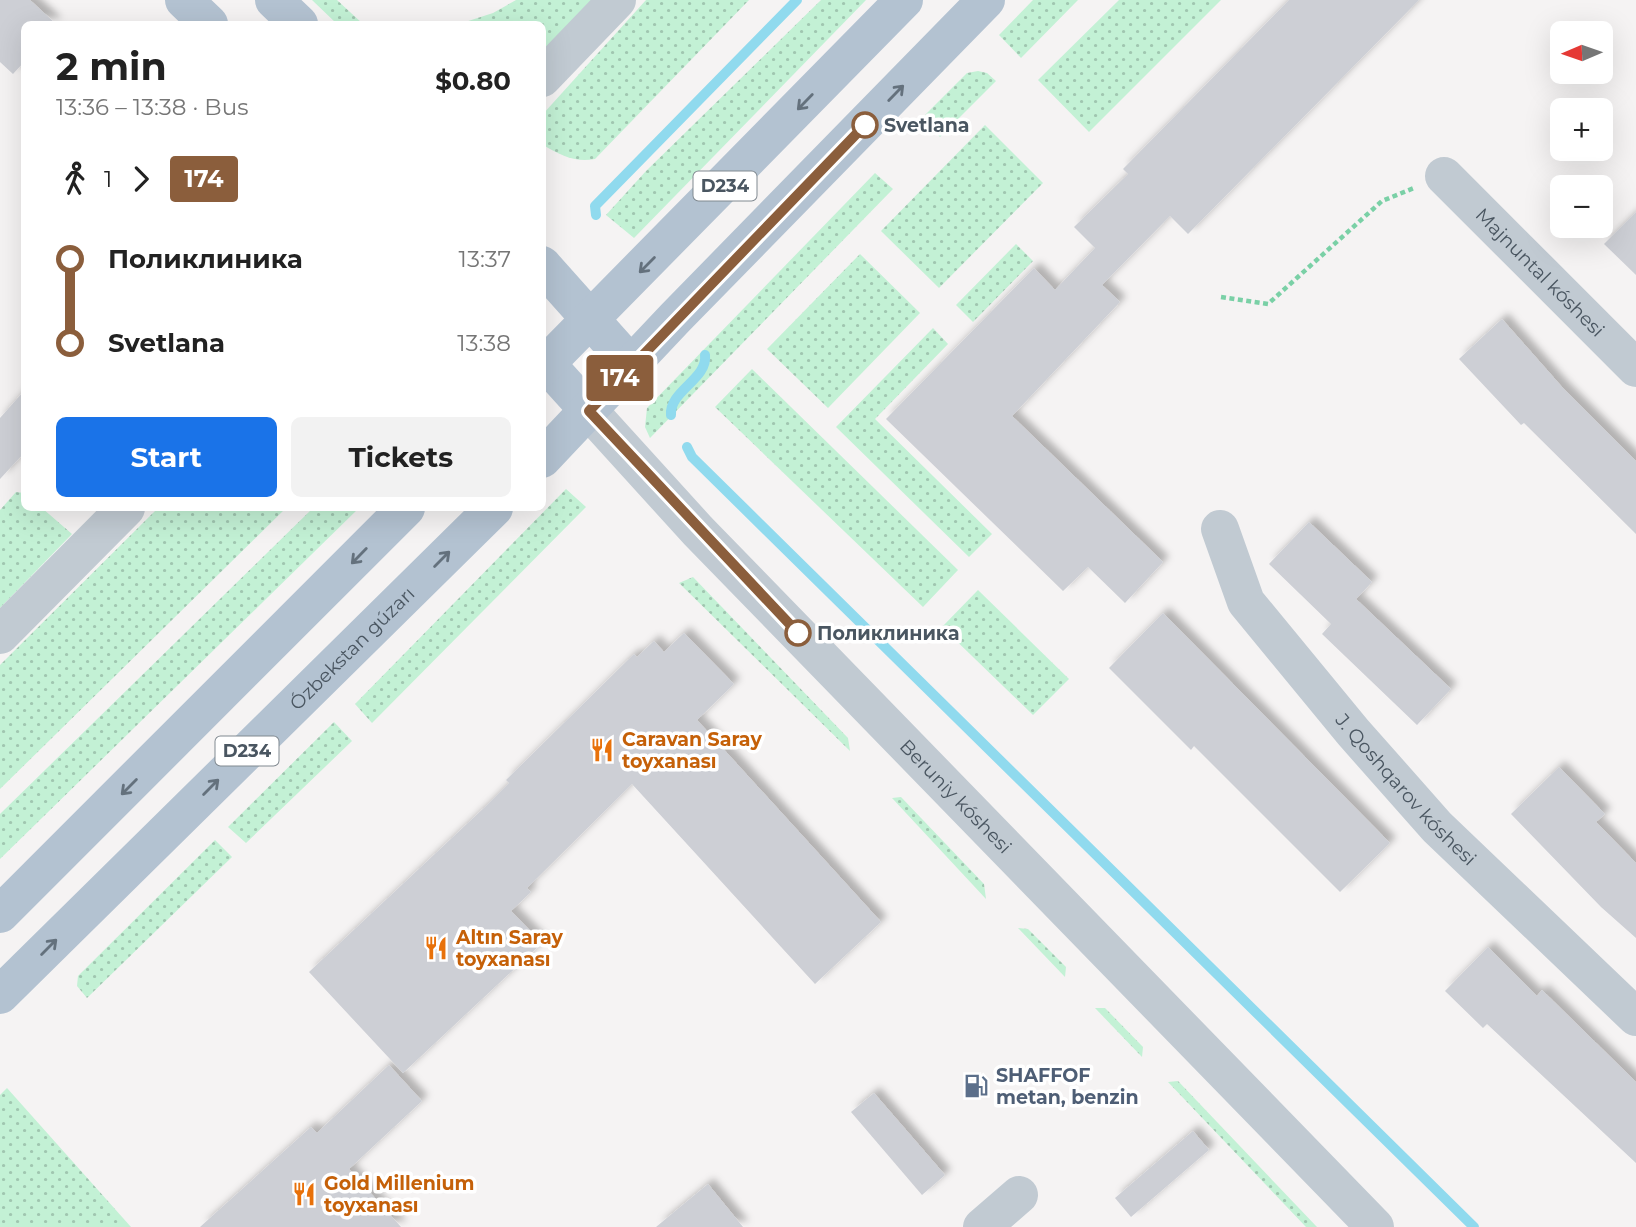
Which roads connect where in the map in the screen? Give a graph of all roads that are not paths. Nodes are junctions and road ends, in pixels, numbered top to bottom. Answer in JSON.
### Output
{"nodes":[{"id":1,"x":184,"y":0,"type":"edge"},
{"id":2,"x":274,"y":0,"type":"edge"},
{"id":3,"x":618,"y":0,"type":"edge"},
{"id":4,"x":904,"y":0,"type":"edge"},
{"id":5,"x":986,"y":0,"type":"edge"},
{"id":6,"x":206,"y":21,"type":"edge"},
{"id":7,"x":296,"y":21,"type":"edge"},
{"id":8,"x":546,"y":74,"type":"edge"},
{"id":9,"x":1444,"y":176,"type":"road end"},
{"id":10,"x":546,"y":269,"type":"edge"},
{"id":11,"x":592,"y":320,"type":"junction"},
{"id":12,"x":546,"y":362,"type":"edge"},
{"id":13,"x":546,"y":366,"type":"edge"},
{"id":14,"x":632,"y":366,"type":"junction"},
{"id":15,"x":1636,"y":368,"type":"edge"},
{"id":16,"x":589,"y":411,"type":"junction"},
{"id":17,"x":546,"y":456,"type":"edge"},
{"id":18,"x":123,"y":511,"type":"edge"},
{"id":19,"x":403,"y":511,"type":"edge"},
{"id":20,"x":491,"y":511,"type":"edge"},
{"id":21,"x":1220,"y":528,"type":"dead end"},
{"id":22,"x":0,"y":635,"type":"edge"},
{"id":23,"x":0,"y":914,"type":"edge"},
{"id":24,"x":0,"y":995,"type":"edge"},
{"id":25,"x":1636,"y":1017,"type":"edge"},
{"id":26,"x":1019,"y":1195,"type":"dead end"},
{"id":27,"x":982,"y":1227,"type":"edge"},
{"id":28,"x":1376,"y":1227,"type":"edge"}],
"edges":[{"from":1,"to":6,"type":"main road"},
{"from":2,"to":7,"type":"main road"},
{"from":3,"to":8,"type":"street"},
{"from":4,"to":11,"type":"main road","number":"D234","one_way":true},
{"from":14,"to":5,"type":"main road","number":"D234","one_way":true},
{"from":9,"to":15,"type":"street","name":"Majnuntal kóshesi"},
{"from":10,"to":11,"type":"main road"},
{"from":11,"to":12,"type":"main road","number":"D234"},
{"from":11,"to":14,"type":"main road"},
{"from":13,"to":16,"type":"main road","name":"Beruniy kóshesi"},
{"from":14,"to":16,"type":"main road","number":"D234"},
{"from":16,"to":17,"type":"main road","number":"D234"},
{"from":16,"to":28,"type":"street","name":"Beruniy kóshesi"},
{"from":18,"to":22,"type":"street"},
{"from":19,"to":23,"type":"main road","number":"D234","one_way":true},
{"from":24,"to":20,"type":"main road","name":"Ózbekstan gúzarı","number":"D234","one_way":true},
{"from":21,"to":25,"type":"street","name":"J. Qoshqarov kóshesi"},
{"from":26,"to":27,"type":"street"}]}
